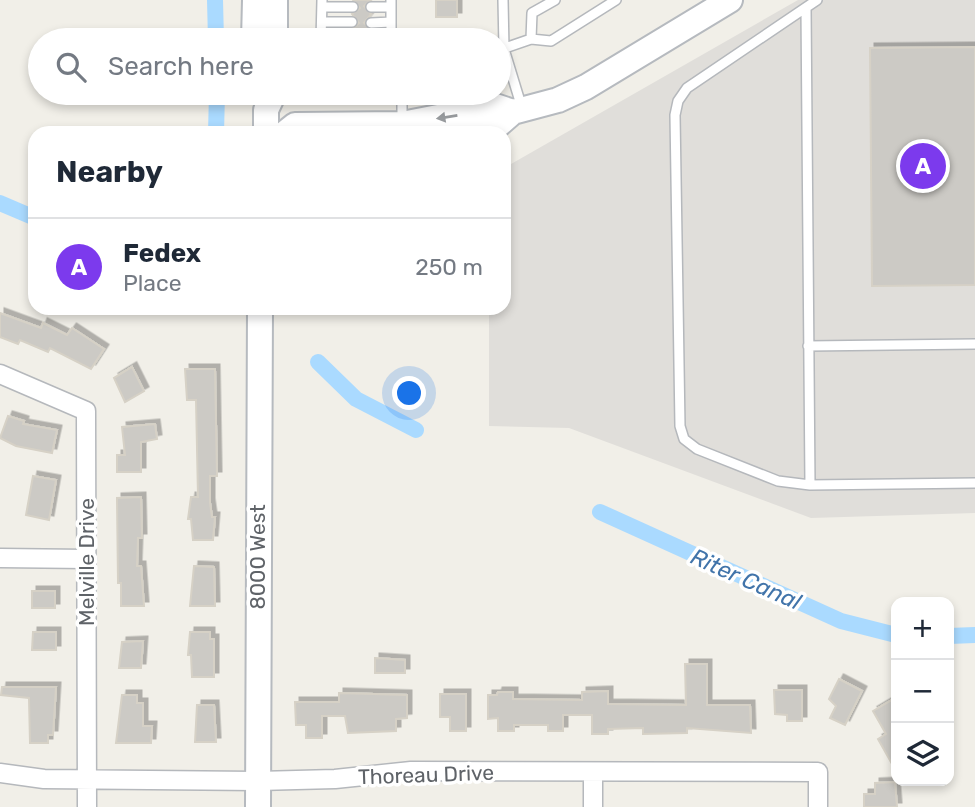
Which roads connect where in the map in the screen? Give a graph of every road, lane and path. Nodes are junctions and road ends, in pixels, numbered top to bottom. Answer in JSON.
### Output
{"nodes":[{"id":1,"x":255,"y":0,"type":"edge"},
{"id":2,"x":275,"y":0,"type":"edge"},
{"id":3,"x":503,"y":0,"type":"edge"},
{"id":4,"x":555,"y":0,"type":"edge"},
{"id":5,"x":616,"y":0,"type":"edge"},
{"id":6,"x":730,"y":0,"type":"edge"},
{"id":7,"x":817,"y":0,"type":"edge"},
{"id":8,"x":322,"y":3,"type":"edge"},
{"id":9,"x":391,"y":3,"type":"edge"},
{"id":10,"x":353,"y":7,"type":"dead end"},
{"id":11,"x":371,"y":7,"type":"dead end"},
{"id":12,"x":806,"y":8,"type":"junction"},
{"id":13,"x":321,"y":22,"type":"junction"},
{"id":14,"x":352,"y":22,"type":"dead end"},
{"id":15,"x":391,"y":22,"type":"junction"},
{"id":16,"x":371,"y":23,"type":"dead end"},
{"id":17,"x":254,"y":28,"type":"edge"},
{"id":18,"x":275,"y":28,"type":"edge"},
{"id":19,"x":321,"y":28,"type":"edge"},
{"id":20,"x":391,"y":28,"type":"edge"},
{"id":21,"x":502,"y":28,"type":"edge"},
{"id":22,"x":531,"y":39,"type":"junction"},
{"id":23,"x":511,"y":46,"type":"edge"},
{"id":24,"x":511,"y":86,"type":"edge"},
{"id":25,"x":402,"y":105,"type":"edge"},
{"id":26,"x":518,"y":111,"type":"junction"},
{"id":27,"x":402,"y":124,"type":"junction"},
{"id":28,"x":294,"y":126,"type":"edge"},
{"id":29,"x":493,"y":126,"type":"edge"},
{"id":30,"x":260,"y":315,"type":"edge"},
{"id":31,"x":975,"y":344,"type":"edge"},
{"id":32,"x":808,"y":346,"type":"junction"},
{"id":33,"x":0,"y":374,"type":"edge"},
{"id":34,"x":975,"y":483,"type":"edge"},
{"id":35,"x":810,"y":485,"type":"junction"},
{"id":36,"x":0,"y":558,"type":"edge"},
{"id":37,"x":87,"y":559,"type":"junction"},
{"id":38,"x":593,"y":772,"type":"junction"},
{"id":39,"x":0,"y":773,"type":"edge"},
{"id":40,"x":87,"y":779,"type":"junction"},
{"id":41,"x":258,"y":781,"type":"junction"},
{"id":42,"x":87,"y":807,"type":"edge"},
{"id":43,"x":258,"y":807,"type":"edge"},
{"id":44,"x":593,"y":807,"type":"edge"},
{"id":45,"x":818,"y":807,"type":"edge"}],
"edges":[{"from":1,"to":17,"type":"street"},
{"from":2,"to":18,"type":"street"},
{"from":3,"to":21,"type":"lane"},
{"from":4,"to":22,"type":"lane"},
{"from":5,"to":22,"type":"lane"},
{"from":6,"to":26,"type":"street"},
{"from":7,"to":12,"type":"lane"},
{"from":8,"to":10,"type":"lane"},
{"from":8,"to":13,"type":"lane"},
{"from":9,"to":11,"type":"lane"},
{"from":9,"to":15,"type":"lane"},
{"from":12,"to":32,"type":"lane"},
{"from":12,"to":35,"type":"lane"},
{"from":13,"to":14,"type":"lane"},
{"from":13,"to":19,"type":"lane"},
{"from":15,"to":16,"type":"lane"},
{"from":15,"to":20,"type":"lane"},
{"from":22,"to":23,"type":"lane"},
{"from":24,"to":26,"type":"lane"},
{"from":25,"to":27,"type":"lane"},
{"from":26,"to":27,"type":"street","one_way":true},
{"from":26,"to":29,"type":"street"},
{"from":27,"to":28,"type":"street"},
{"from":30,"to":41,"type":"street","name":"8000 West"},
{"from":31,"to":32,"type":"lane"},
{"from":32,"to":35,"type":"lane"},
{"from":33,"to":37,"type":"street","name":"Melville Drive"},
{"from":34,"to":35,"type":"lane"},
{"from":36,"to":37,"type":"street"},
{"from":37,"to":40,"type":"street","name":"Melville Drive"},
{"from":38,"to":41,"type":"street","name":"Thoreau Drive"},
{"from":38,"to":44,"type":"street"},
{"from":38,"to":45,"type":"street","name":"Thoreau Drive"},
{"from":39,"to":40,"type":"street","name":"Thoreau Drive"},
{"from":40,"to":41,"type":"street","name":"Thoreau Drive"},
{"from":40,"to":42,"type":"street","name":"Melville Drive"},
{"from":41,"to":43,"type":"street","name":"8000 West"}]}
